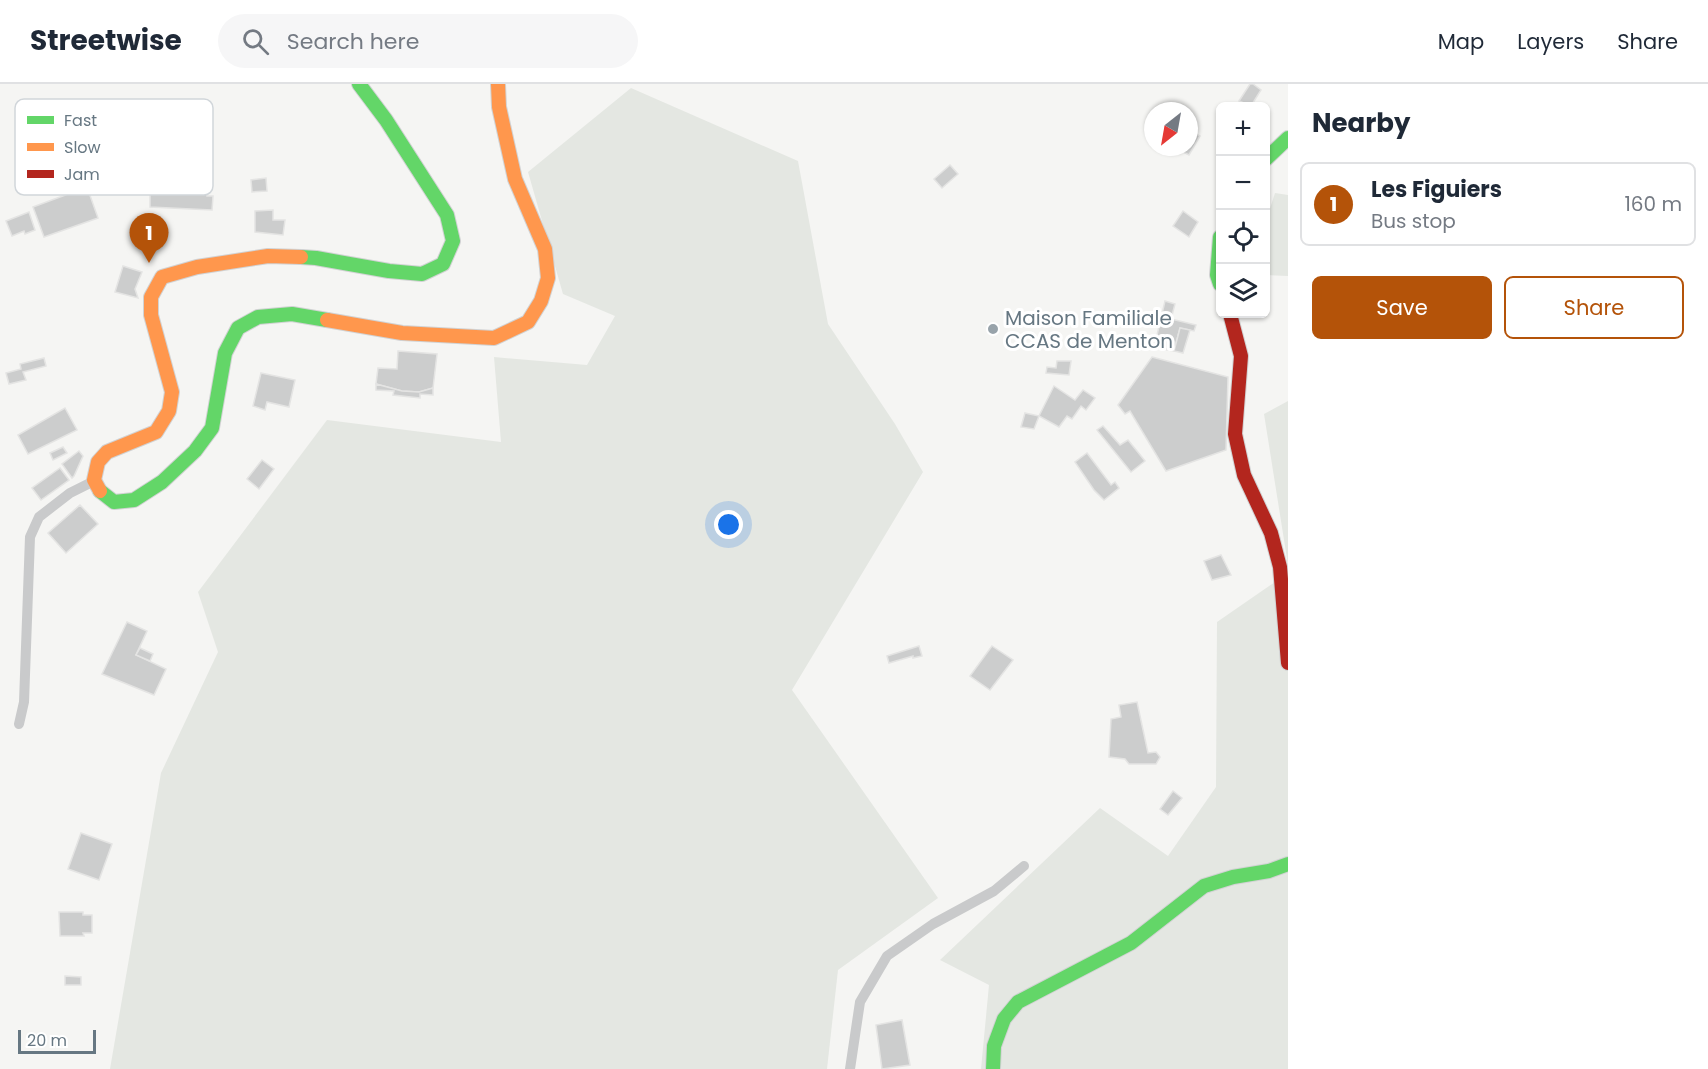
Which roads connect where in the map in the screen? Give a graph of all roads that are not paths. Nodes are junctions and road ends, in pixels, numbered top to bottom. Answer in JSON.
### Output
{"nodes":[{"id":1,"x":359,"y":84,"type":"edge"},
{"id":2,"x":498,"y":84,"type":"edge"},
{"id":3,"x":1288,"y":138,"type":"edge"},
{"id":4,"x":1269,"y":156,"type":"edge"},
{"id":5,"x":1231,"y":318,"type":"edge"},
{"id":6,"x":94,"y":480,"type":"junction"},
{"id":7,"x":1288,"y":663,"type":"edge"},
{"id":8,"x":19,"y":724,"type":"dead end"},
{"id":9,"x":1288,"y":864,"type":"edge"},
{"id":10,"x":1024,"y":866,"type":"dead end"},
{"id":11,"x":850,"y":1069,"type":"edge"},
{"id":12,"x":993,"y":1069,"type":"edge"}],
"edges":[{"from":1,"to":6,"type":"street"},
{"from":2,"to":6,"type":"street"},
{"from":3,"to":4,"type":"street"},
{"from":5,"to":7,"type":"street"},
{"from":6,"to":8,"type":"lane"},
{"from":9,"to":12,"type":"street"},
{"from":10,"to":11,"type":"lane"}]}
